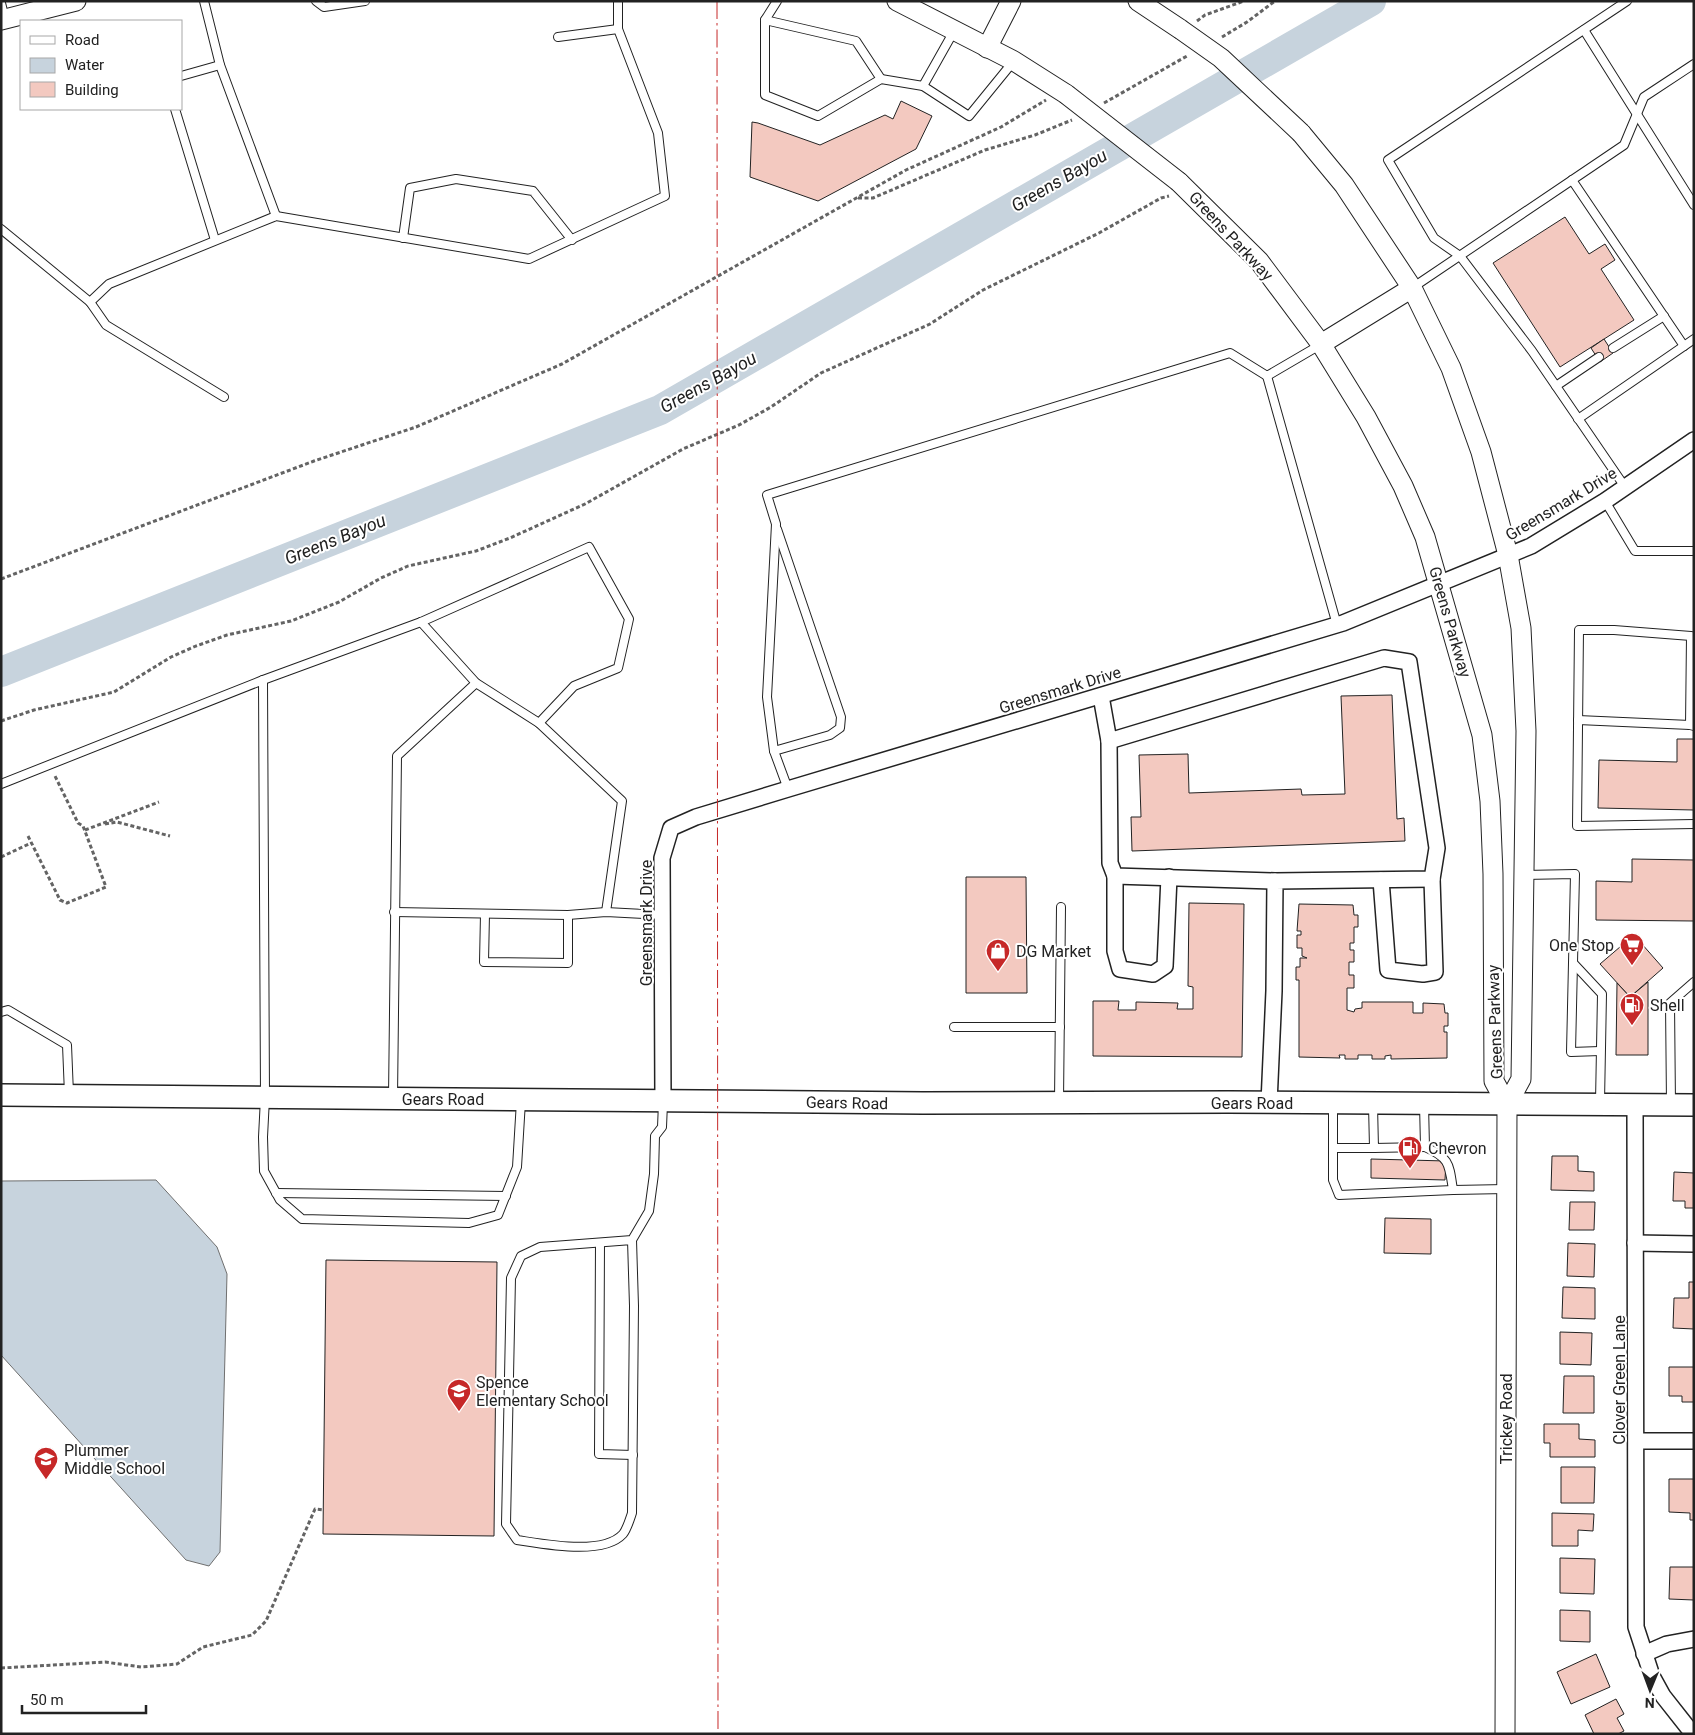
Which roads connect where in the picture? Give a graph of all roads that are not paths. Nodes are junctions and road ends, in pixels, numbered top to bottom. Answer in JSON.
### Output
{"nodes":[{"id":1,"x":76,"y":1,"type":"edge"},
{"id":2,"x":204,"y":1,"type":"edge"},
{"id":3,"x":316,"y":1,"type":"edge"},
{"id":4,"x":365,"y":1,"type":"edge"},
{"id":5,"x":618,"y":1,"type":"edge"},
{"id":6,"x":778,"y":1,"type":"edge"},
{"id":7,"x":897,"y":1,"type":"edge"},
{"id":8,"x":1011,"y":1,"type":"edge"},
{"id":9,"x":1138,"y":1,"type":"edge"},
{"id":10,"x":1627,"y":1,"type":"edge"},
{"id":11,"x":3,"y":14,"type":"edge"},
{"id":12,"x":765,"y":20,"type":"junction"},
{"id":13,"x":618,"y":29,"type":"junction"},
{"id":14,"x":955,"y":29,"type":"junction"},
{"id":15,"x":1584,"y":30,"type":"junction"},
{"id":16,"x":558,"y":37,"type":"dead end"},
{"id":17,"x":987,"y":48,"type":"junction"},
{"id":18,"x":1014,"y":61,"type":"junction"},
{"id":19,"x":1694,"y":64,"type":"edge"},
{"id":20,"x":220,"y":65,"type":"junction"},
{"id":21,"x":182,"y":76,"type":"edge"},
{"id":22,"x":881,"y":79,"type":"junction"},
{"id":23,"x":923,"y":86,"type":"junction"},
{"id":24,"x":175,"y":110,"type":"edge"},
{"id":25,"x":1637,"y":114,"type":"junction"},
{"id":26,"x":1572,"y":180,"type":"junction"},
{"id":27,"x":1694,"y":205,"type":"edge"},
{"id":28,"x":276,"y":216,"type":"junction"},
{"id":29,"x":1,"y":229,"type":"edge"},
{"id":30,"x":403,"y":238,"type":"junction"},
{"id":31,"x":215,"y":240,"type":"junction"},
{"id":32,"x":572,"y":240,"type":"junction"},
{"id":33,"x":1460,"y":256,"type":"junction"},
{"id":34,"x":1412,"y":288,"type":"junction"},
{"id":35,"x":90,"y":302,"type":"junction"},
{"id":36,"x":1664,"y":316,"type":"junction"},
{"id":37,"x":1694,"y":339,"type":"edge"},
{"id":38,"x":1321,"y":344,"type":"junction"},
{"id":39,"x":1684,"y":346,"type":"junction"},
{"id":40,"x":1613,"y":348,"type":"dead end"},
{"id":41,"x":1599,"y":357,"type":"dead end"},
{"id":42,"x":1267,"y":376,"type":"junction"},
{"id":43,"x":1556,"y":386,"type":"junction"},
{"id":44,"x":224,"y":397,"type":"dead end"},
{"id":45,"x":1578,"y":419,"type":"junction"},
{"id":46,"x":1694,"y":440,"type":"edge"},
{"id":47,"x":1625,"y":487,"type":"junction"},
{"id":48,"x":1606,"y":501,"type":"junction"},
{"id":49,"x":776,"y":524,"type":"junction"},
{"id":50,"x":1694,"y":551,"type":"edge"},
{"id":51,"x":1508,"y":555,"type":"junction"},
{"id":52,"x":1439,"y":584,"type":"junction"},
{"id":53,"x":421,"y":622,"type":"junction"},
{"id":54,"x":1337,"y":625,"type":"junction"},
{"id":55,"x":263,"y":680,"type":"junction"},
{"id":56,"x":476,"y":683,"type":"junction"},
{"id":57,"x":1101,"y":696,"type":"junction"},
{"id":58,"x":1578,"y":720,"type":"junction"},
{"id":59,"x":539,"y":723,"type":"junction"},
{"id":60,"x":1692,"y":725,"type":"edge"},
{"id":61,"x":1109,"y":742,"type":"junction"},
{"id":62,"x":774,"y":751,"type":"junction"},
{"id":63,"x":1,"y":784,"type":"edge"},
{"id":64,"x":788,"y":789,"type":"junction"},
{"id":65,"x":1694,"y":824,"type":"edge"},
{"id":66,"x":1493,"y":874,"type":"junction"},
{"id":67,"x":1524,"y":875,"type":"junction"},
{"id":68,"x":1115,"y":876,"type":"junction"},
{"id":69,"x":1168,"y":878,"type":"junction"},
{"id":70,"x":1432,"y":879,"type":"junction"},
{"id":71,"x":1381,"y":880,"type":"junction"},
{"id":72,"x":1274,"y":881,"type":"junction"},
{"id":73,"x":1061,"y":907,"type":"dead end"},
{"id":74,"x":394,"y":912,"type":"junction"},
{"id":75,"x":606,"y":912,"type":"junction"},
{"id":76,"x":485,"y":914,"type":"junction"},
{"id":77,"x":568,"y":915,"type":"junction"},
{"id":78,"x":663,"y":915,"type":"junction"},
{"id":79,"x":1574,"y":964,"type":"junction"},
{"id":80,"x":1694,"y":982,"type":"edge"},
{"id":81,"x":1,"y":1012,"type":"edge"},
{"id":82,"x":1060,"y":1026,"type":"junction"},
{"id":83,"x":954,"y":1027,"type":"dead end"},
{"id":84,"x":1600,"y":1051,"type":"junction"},
{"id":85,"x":1,"y":1095,"type":"edge"},
{"id":86,"x":70,"y":1096,"type":"junction"},
{"id":87,"x":265,"y":1098,"type":"junction"},
{"id":88,"x":394,"y":1099,"type":"junction"},
{"id":89,"x":521,"y":1100,"type":"junction"},
{"id":90,"x":663,"y":1101,"type":"junction"},
{"id":91,"x":1059,"y":1103,"type":"junction"},
{"id":92,"x":1269,"y":1103,"type":"junction"},
{"id":93,"x":1334,"y":1103,"type":"junction"},
{"id":94,"x":1373,"y":1103,"type":"junction"},
{"id":95,"x":1424,"y":1104,"type":"junction"},
{"id":96,"x":1507,"y":1104,"type":"junction"},
{"id":97,"x":1600,"y":1104,"type":"junction"},
{"id":98,"x":1635,"y":1105,"type":"junction"},
{"id":99,"x":1671,"y":1105,"type":"junction"},
{"id":100,"x":1694,"y":1105,"type":"edge"},
{"id":101,"x":1424,"y":1147,"type":"junction"},
{"id":102,"x":1333,"y":1148,"type":"junction"},
{"id":103,"x":1374,"y":1148,"type":"junction"},
{"id":104,"x":1506,"y":1189,"type":"junction"},
{"id":105,"x":1453,"y":1190,"type":"junction"},
{"id":106,"x":276,"y":1193,"type":"junction"},
{"id":107,"x":506,"y":1196,"type":"junction"},
{"id":108,"x":632,"y":1240,"type":"junction"},
{"id":109,"x":600,"y":1243,"type":"junction"},
{"id":110,"x":1635,"y":1243,"type":"junction"},
{"id":111,"x":1694,"y":1244,"type":"edge"},
{"id":112,"x":1637,"y":1440,"type":"junction"},
{"id":113,"x":1694,"y":1441,"type":"edge"},
{"id":114,"x":633,"y":1454,"type":"junction"},
{"id":115,"x":1694,"y":1639,"type":"edge"},
{"id":116,"x":1644,"y":1654,"type":"junction"},
{"id":117,"x":1505,"y":1734,"type":"edge"},
{"id":118,"x":1693,"y":1734,"type":"edge"}],
"edges":[{"from":1,"to":11,"type":"street"},
{"from":2,"to":20,"type":"lane"},
{"from":3,"to":4,"type":"lane"},
{"from":5,"to":13,"type":"lane"},
{"from":6,"to":12,"type":"lane"},
{"from":7,"to":14,"type":"street","name":"Greens Parkway"},
{"from":8,"to":17,"type":"street"},
{"from":9,"to":34,"type":"street","name":"Greens Parkway","bridge":true},
{"from":10,"to":15,"type":"lane"},
{"from":12,"to":22,"type":"lane"},
{"from":12,"to":22,"type":"lane"},
{"from":13,"to":16,"type":"lane"},
{"from":13,"to":32,"type":"lane"},
{"from":14,"to":17,"type":"street","name":"Greens Parkway"},
{"from":14,"to":23,"type":"lane"},
{"from":15,"to":25,"type":"lane"},
{"from":15,"to":33,"type":"lane"},
{"from":17,"to":18,"type":"street","name":"Greens Parkway"},
{"from":18,"to":23,"type":"lane"},
{"from":18,"to":38,"type":"street","name":"Greens Parkway","bridge":true},
{"from":19,"to":25,"type":"lane"},
{"from":20,"to":21,"type":"lane"},
{"from":20,"to":28,"type":"lane"},
{"from":22,"to":23,"type":"lane"},
{"from":24,"to":31,"type":"lane"},
{"from":25,"to":26,"type":"lane"},
{"from":25,"to":27,"type":"lane"},
{"from":26,"to":33,"type":"lane"},
{"from":26,"to":36,"type":"lane"},
{"from":28,"to":30,"type":"lane"},
{"from":28,"to":31,"type":"lane"},
{"from":29,"to":35,"type":"lane"},
{"from":30,"to":32,"type":"lane"},
{"from":30,"to":32,"type":"lane"},
{"from":31,"to":35,"type":"lane"},
{"from":33,"to":34,"type":"lane"},
{"from":33,"to":43,"type":"lane"},
{"from":34,"to":38,"type":"street"},
{"from":34,"to":51,"type":"street","name":"Greens Parkway"},
{"from":35,"to":44,"type":"lane"},
{"from":36,"to":39,"type":"lane"},
{"from":36,"to":40,"type":"lane"},
{"from":37,"to":39,"type":"lane"},
{"from":38,"to":42,"type":"lane"},
{"from":38,"to":52,"type":"street","name":"Greens Parkway"},
{"from":39,"to":45,"type":"lane"},
{"from":41,"to":43,"type":"lane"},
{"from":42,"to":49,"type":"lane"},
{"from":42,"to":54,"type":"lane"},
{"from":43,"to":45,"type":"lane"},
{"from":45,"to":47,"type":"lane"},
{"from":46,"to":47,"type":"street","name":"Greensmark Drive"},
{"from":47,"to":48,"type":"street","name":"Greensmark Drive"},
{"from":48,"to":50,"type":"lane"},
{"from":48,"to":51,"type":"street","name":"Greensmark Drive"},
{"from":49,"to":62,"type":"lane"},
{"from":49,"to":62,"type":"lane"},
{"from":51,"to":52,"type":"street","name":"Greensmark Drive"},
{"from":51,"to":67,"type":"street","name":"Greens Parkway"},
{"from":52,"to":54,"type":"street","name":"Greensmark Drive"},
{"from":52,"to":66,"type":"street","name":"Greens Parkway"},
{"from":53,"to":55,"type":"lane"},
{"from":53,"to":56,"type":"lane"},
{"from":53,"to":59,"type":"lane"},
{"from":54,"to":57,"type":"street","name":"Greensmark Drive"},
{"from":55,"to":63,"type":"lane"},
{"from":55,"to":87,"type":"lane"},
{"from":56,"to":59,"type":"lane"},
{"from":56,"to":74,"type":"lane"},
{"from":57,"to":61,"type":"street"},
{"from":57,"to":64,"type":"street","name":"Greensmark Drive"},
{"from":58,"to":60,"type":"lane"},
{"from":58,"to":60,"type":"lane"},
{"from":58,"to":65,"type":"lane"},
{"from":59,"to":75,"type":"lane"},
{"from":61,"to":68,"type":"street"},
{"from":61,"to":70,"type":"street"},
{"from":62,"to":64,"type":"lane"},
{"from":64,"to":78,"type":"street","name":"Greensmark Drive"},
{"from":66,"to":67,"type":"street"},
{"from":66,"to":96,"type":"street","name":"Greens Parkway"},
{"from":67,"to":79,"type":"lane"},
{"from":67,"to":96,"type":"street","name":"Greens Parkway"},
{"from":68,"to":69,"type":"street"},
{"from":68,"to":69,"type":"street"},
{"from":69,"to":72,"type":"street"},
{"from":70,"to":71,"type":"street"},
{"from":70,"to":71,"type":"street"},
{"from":71,"to":72,"type":"street"},
{"from":72,"to":92,"type":"street"},
{"from":73,"to":82,"type":"lane"},
{"from":74,"to":76,"type":"lane"},
{"from":74,"to":88,"type":"lane"},
{"from":75,"to":77,"type":"lane"},
{"from":75,"to":78,"type":"lane"},
{"from":76,"to":77,"type":"lane"},
{"from":76,"to":77,"type":"lane"},
{"from":78,"to":90,"type":"street","name":"Greensmark Drive"},
{"from":79,"to":84,"type":"lane"},
{"from":79,"to":84,"type":"lane"},
{"from":80,"to":99,"type":"lane"},
{"from":81,"to":86,"type":"lane"},
{"from":82,"to":83,"type":"lane"},
{"from":82,"to":91,"type":"lane"},
{"from":84,"to":97,"type":"lane"},
{"from":85,"to":86,"type":"main road","name":"Gears Road"},
{"from":86,"to":87,"type":"main road","name":"Gears Road"},
{"from":87,"to":88,"type":"main road","name":"Gears Road"},
{"from":87,"to":106,"type":"lane"},
{"from":88,"to":89,"type":"main road","name":"Gears Road"},
{"from":89,"to":90,"type":"main road","name":"Gears Road"},
{"from":89,"to":107,"type":"lane"},
{"from":90,"to":91,"type":"main road","name":"Gears Road"},
{"from":90,"to":108,"type":"lane"},
{"from":91,"to":92,"type":"main road","name":"Gears Road"},
{"from":92,"to":93,"type":"main road","name":"Gears Road"},
{"from":93,"to":94,"type":"main road","name":"Gears Road"},
{"from":93,"to":102,"type":"lane"},
{"from":94,"to":95,"type":"main road","name":"Gears Road"},
{"from":94,"to":103,"type":"lane"},
{"from":95,"to":96,"type":"main road","name":"Gears Road"},
{"from":95,"to":101,"type":"lane"},
{"from":96,"to":97,"type":"main road","name":"Gears Road"},
{"from":96,"to":104,"type":"street","name":"Trickey Road"},
{"from":97,"to":98,"type":"main road","name":"Gears Road"},
{"from":98,"to":99,"type":"main road","name":"Gears Road"},
{"from":98,"to":110,"type":"street","name":"Clover Green Lane"},
{"from":99,"to":100,"type":"main road","name":"Gears Road"},
{"from":101,"to":103,"type":"lane"},
{"from":101,"to":105,"type":"lane"},
{"from":102,"to":103,"type":"lane"},
{"from":102,"to":105,"type":"lane"},
{"from":104,"to":105,"type":"lane"},
{"from":104,"to":117,"type":"street","name":"Trickey Road"},
{"from":106,"to":107,"type":"lane"},
{"from":106,"to":107,"type":"lane"},
{"from":108,"to":109,"type":"lane"},
{"from":108,"to":114,"type":"lane"},
{"from":109,"to":114,"type":"lane"},
{"from":109,"to":114,"type":"lane"},
{"from":110,"to":111,"type":"street"},
{"from":110,"to":112,"type":"street","name":"Clover Green Lane"},
{"from":112,"to":113,"type":"street"},
{"from":112,"to":116,"type":"street","name":"Clover Green Lane"},
{"from":115,"to":116,"type":"street"},
{"from":116,"to":118,"type":"street","name":"Clover Green Lane"}]}
